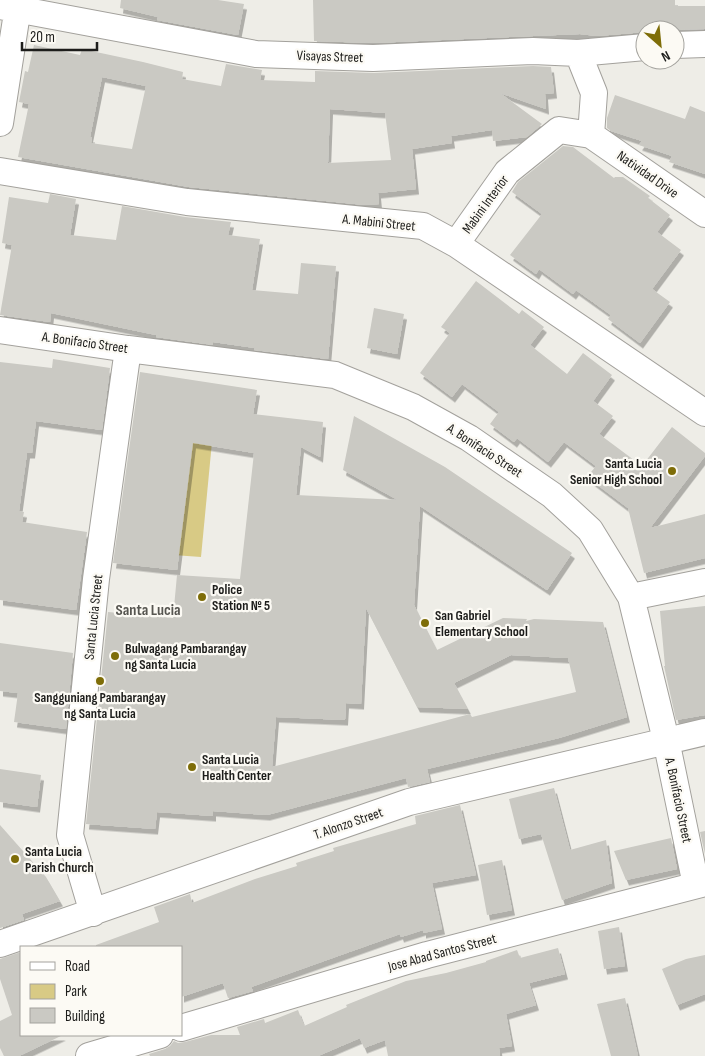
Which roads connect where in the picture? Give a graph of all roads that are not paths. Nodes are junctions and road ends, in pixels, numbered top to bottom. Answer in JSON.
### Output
{"nodes":[{"id":1,"x":12,"y":5,"type":"edge"},
{"id":2,"x":81,"y":10,"type":"edge"},
{"id":3,"x":705,"y":44,"type":"edge"},
{"id":4,"x":685,"y":45,"type":"edge"},
{"id":5,"x":635,"y":48,"type":"edge"},
{"id":6,"x":578,"y":53,"type":"junction"},
{"id":7,"x":0,"y":123,"type":"edge"},
{"id":8,"x":592,"y":135,"type":"junction"},
{"id":9,"x":0,"y":172,"type":"edge"},
{"id":10,"x":705,"y":214,"type":"edge"},
{"id":11,"x":456,"y":244,"type":"junction"},
{"id":12,"x":0,"y":330,"type":"edge"},
{"id":13,"x":128,"y":349,"type":"junction"},
{"id":14,"x":705,"y":413,"type":"edge"},
{"id":15,"x":705,"y":582,"type":"edge"},
{"id":16,"x":631,"y":597,"type":"junction"},
{"id":17,"x":705,"y":732,"type":"edge"},
{"id":18,"x":666,"y":740,"type":"junction"},
{"id":19,"x":701,"y":884,"type":"edge"},
{"id":20,"x":93,"y":913,"type":"junction"},
{"id":21,"x":0,"y":944,"type":"edge"},
{"id":22,"x":182,"y":1028,"type":"edge"},
{"id":23,"x":157,"y":1036,"type":"edge"},
{"id":24,"x":89,"y":1056,"type":"edge"}],
"edges":[{"from":1,"to":2,"type":"street","name":"Visayas Street"},
{"from":1,"to":7,"type":"street"},
{"from":2,"to":6,"type":"street","name":"Visayas Street"},
{"from":3,"to":4,"type":"street"},
{"from":5,"to":6,"type":"street","name":"Visayas Street"},
{"from":6,"to":8,"type":"street"},
{"from":8,"to":10,"type":"street","name":"Natividad Drive"},
{"from":8,"to":11,"type":"street","name":"Mabini Interior"},
{"from":9,"to":11,"type":"street","name":"A. Mabini Street"},
{"from":11,"to":14,"type":"street","name":"A. Mabini Street"},
{"from":12,"to":13,"type":"street","name":"A. Bonifacio Street"},
{"from":13,"to":16,"type":"street","name":"A. Bonifacio Street"},
{"from":13,"to":20,"type":"street","name":"Santa Lucia Street"},
{"from":15,"to":16,"type":"street"},
{"from":16,"to":18,"type":"street","name":"A. Bonifacio Street"},
{"from":17,"to":18,"type":"street","name":"T. Alonzo Street"},
{"from":18,"to":19,"type":"street","name":"A. Bonifacio Street"},
{"from":18,"to":20,"type":"street","name":"T. Alonzo Street"},
{"from":19,"to":22,"type":"street","name":"Jose Abad Santos Street"},
{"from":20,"to":21,"type":"street","name":"T. Alonzo Street"},
{"from":23,"to":24,"type":"street"}]}
